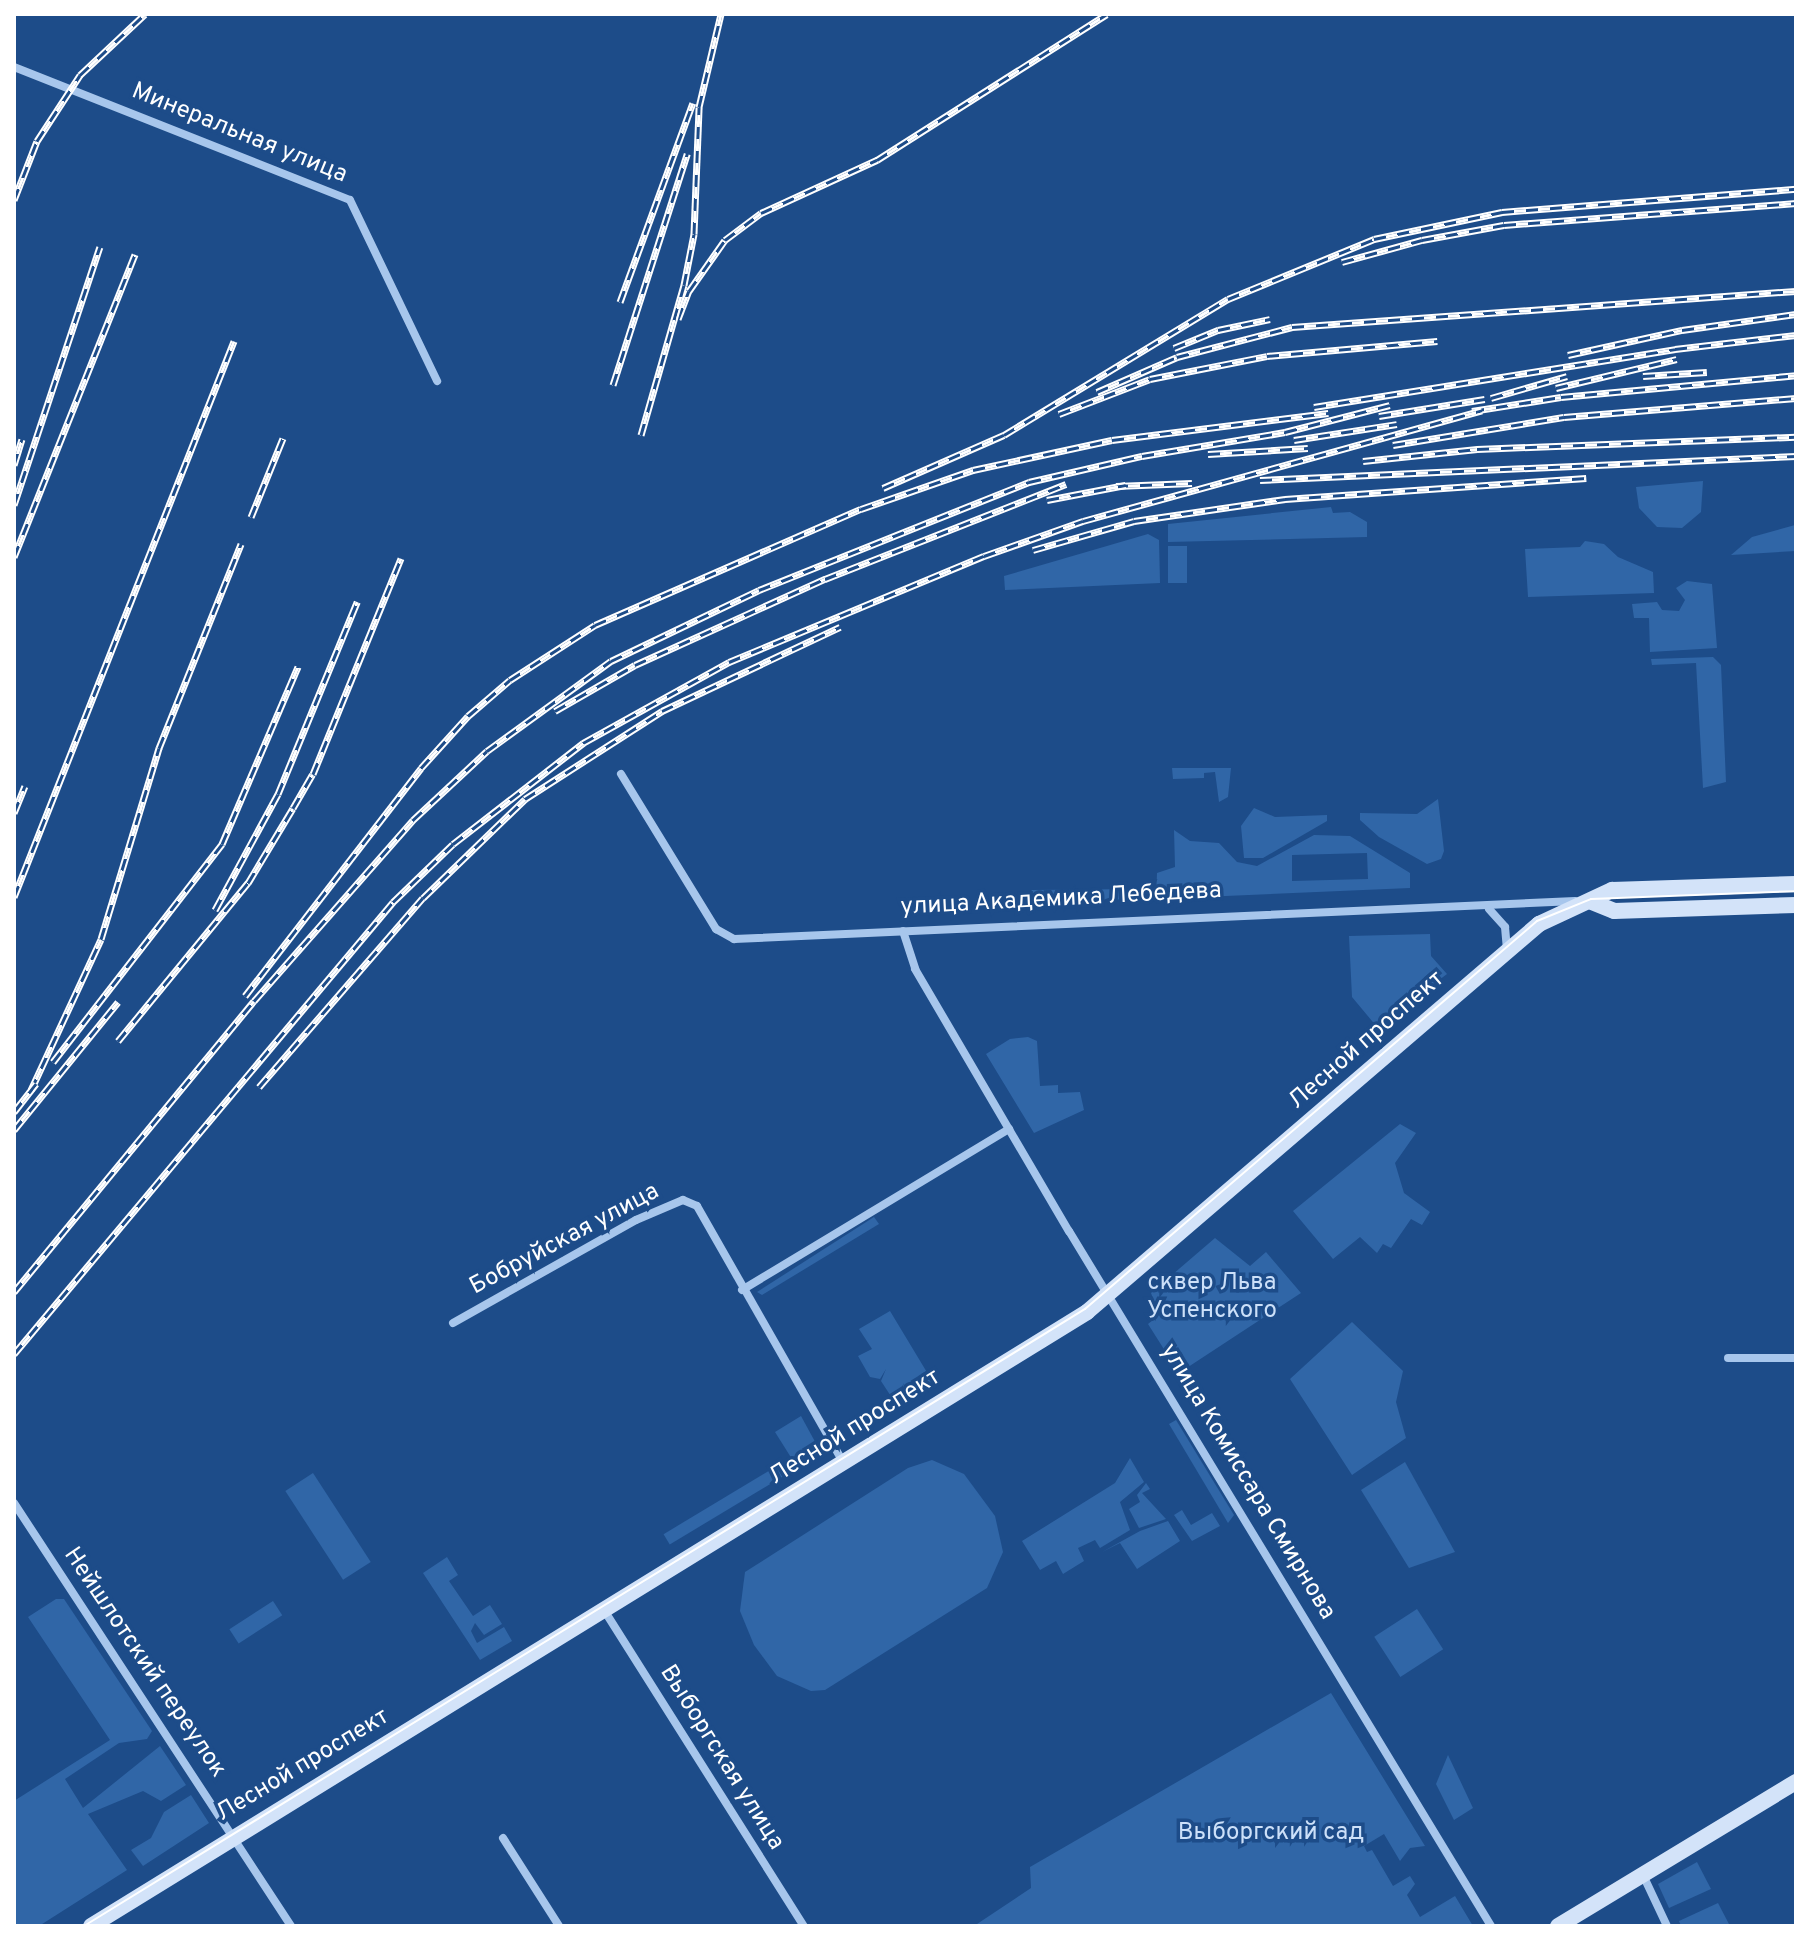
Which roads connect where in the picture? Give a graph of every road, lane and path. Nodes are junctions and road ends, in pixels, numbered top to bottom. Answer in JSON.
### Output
{"nodes":[{"id":1,"x":14,"y":67,"type":"edge"},
{"id":2,"x":437,"y":381,"type":"dead end"},
{"id":3,"x":621,"y":774,"type":"dead end"},
{"id":4,"x":1796,"y":884,"type":"edge"},
{"id":5,"x":1592,"y":902,"type":"junction"},
{"id":6,"x":1796,"y":905,"type":"edge"},
{"id":7,"x":1488,"y":908,"type":"junction"},
{"id":8,"x":903,"y":931,"type":"junction"},
{"id":9,"x":1506,"y":952,"type":"junction"},
{"id":10,"x":1009,"y":1129,"type":"junction"},
{"id":11,"x":742,"y":1290,"type":"junction"},
{"id":12,"x":1111,"y":1294,"type":"junction"},
{"id":13,"x":453,"y":1323,"type":"dead end"},
{"id":14,"x":1728,"y":1358,"type":"dead end"},
{"id":15,"x":1796,"y":1358,"type":"edge"},
{"id":16,"x":844,"y":1463,"type":"junction"},
{"id":17,"x":14,"y":1503,"type":"edge"},
{"id":18,"x":604,"y":1610,"type":"junction"},
{"id":19,"x":1796,"y":1782,"type":"edge"},
{"id":20,"x":234,"y":1837,"type":"junction"},
{"id":21,"x":503,"y":1838,"type":"dead end"},
{"id":22,"x":1643,"y":1875,"type":"junction"},
{"id":23,"x":91,"y":1926,"type":"edge"},
{"id":24,"x":291,"y":1926,"type":"edge"},
{"id":25,"x":559,"y":1926,"type":"edge"},
{"id":26,"x":804,"y":1926,"type":"edge"},
{"id":27,"x":1491,"y":1926,"type":"edge"},
{"id":28,"x":1558,"y":1926,"type":"edge"},
{"id":29,"x":1667,"y":1926,"type":"edge"}],
"edges":[{"from":1,"to":2,"type":"street","name":"Минеральная улица"},
{"from":3,"to":8,"type":"street","name":"улица Академика Лебедева"},
{"from":4,"to":5,"type":"main road","name":"улица Академика Лебедева"},
{"from":5,"to":6,"type":"main road","name":"улица Академика Лебедева"},
{"from":5,"to":7,"type":"street","name":"улица Академика Лебедева"},
{"from":5,"to":9,"type":"main road","name":"Лесной проспект"},
{"from":7,"to":8,"type":"street","name":"улица Академика Лебедева"},
{"from":7,"to":9,"type":"street"},
{"from":8,"to":10,"type":"street","name":"улица Комиссара Смирнова"},
{"from":9,"to":12,"type":"main road","name":"Лесной проспект"},
{"from":10,"to":11,"type":"street"},
{"from":10,"to":12,"type":"street","name":"улица Комиссара Смирнова"},
{"from":11,"to":13,"type":"street","name":"Бобруйская улица"},
{"from":11,"to":16,"type":"street","name":"Бобруйская улица"},
{"from":12,"to":16,"type":"main road","name":"Лесной проспект"},
{"from":12,"to":27,"type":"street","name":"улица Комиссара Смирнова"},
{"from":14,"to":15,"type":"street"},
{"from":16,"to":18,"type":"main road","name":"Лесной проспект"},
{"from":17,"to":20,"type":"street","name":"Нейшлотский переулок"},
{"from":18,"to":20,"type":"main road","name":"Лесной проспект"},
{"from":18,"to":26,"type":"street","name":"Выборгская улица"},
{"from":19,"to":22,"type":"main road"},
{"from":20,"to":23,"type":"main road","name":"Лесной проспект"},
{"from":20,"to":24,"type":"street","name":"Нейшлотский переулок"},
{"from":21,"to":25,"type":"street"},
{"from":22,"to":28,"type":"main road"},
{"from":22,"to":29,"type":"street"}]}
